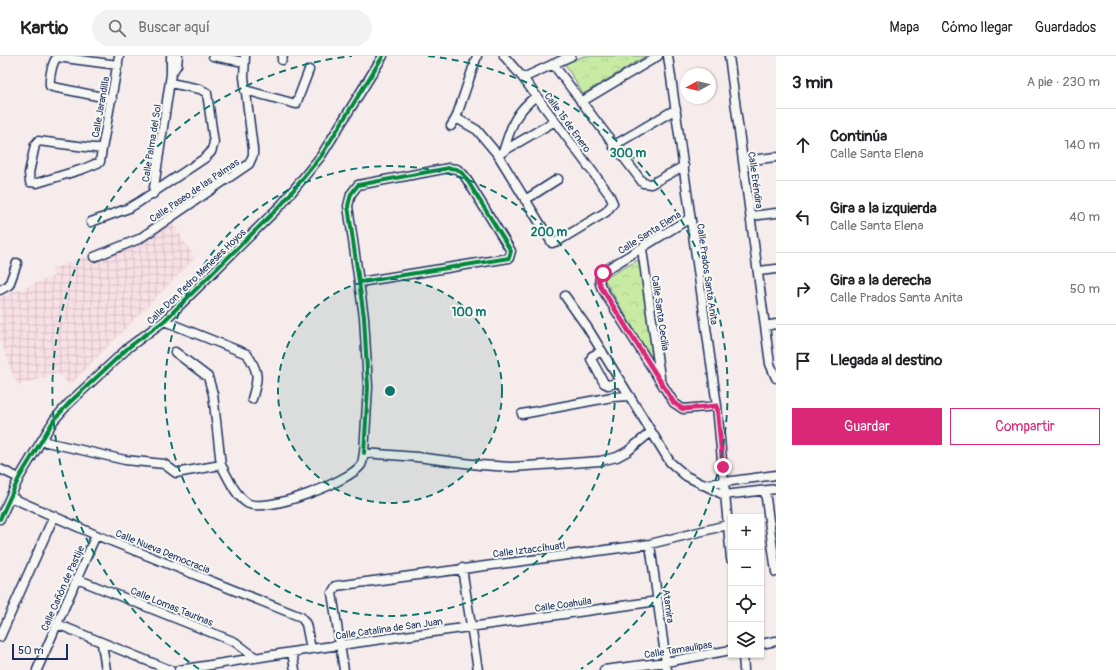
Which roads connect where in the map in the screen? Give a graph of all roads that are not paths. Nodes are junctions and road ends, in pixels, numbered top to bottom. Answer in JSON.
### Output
{"nodes":[{"id":1,"x":171,"y":56,"type":"edge"},
{"id":2,"x":178,"y":56,"type":"edge"},
{"id":3,"x":213,"y":56,"type":"edge"},
{"id":4,"x":383,"y":56,"type":"edge"},
{"id":5,"x":477,"y":56,"type":"edge"},
{"id":6,"x":504,"y":56,"type":"edge"},
{"id":7,"x":572,"y":56,"type":"edge"},
{"id":8,"x":658,"y":56,"type":"edge"},
{"id":9,"x":668,"y":56,"type":"edge"},
{"id":10,"x":728,"y":56,"type":"edge"},
{"id":11,"x":245,"y":59,"type":"edge"},
{"id":12,"x":119,"y":60,"type":"edge"},
{"id":13,"x":553,"y":64,"type":"junction"},
{"id":14,"x":309,"y":70,"type":"dead end"},
{"id":15,"x":171,"y":74,"type":"junction"},
{"id":16,"x":523,"y":78,"type":"junction"},
{"id":17,"x":170,"y":83,"type":"junction"},
{"id":18,"x":245,"y":90,"type":"junction"},
{"id":19,"x":536,"y":96,"type":"junction"},
{"id":20,"x":112,"y":98,"type":"junction"},
{"id":21,"x":581,"y":102,"type":"junction"},
{"id":22,"x":676,"y":108,"type":"junction"},
{"id":23,"x":456,"y":118,"type":"junction"},
{"id":24,"x":554,"y":121,"type":"junction"},
{"id":25,"x":451,"y":126,"type":"dead end"},
{"id":26,"x":613,"y":146,"type":"junction"},
{"id":27,"x":102,"y":149,"type":"junction"},
{"id":28,"x":501,"y":153,"type":"junction"},
{"id":29,"x":776,"y":157,"type":"edge"},
{"id":30,"x":742,"y":161,"type":"junction"},
{"id":31,"x":684,"y":166,"type":"junction"},
{"id":32,"x":558,"y":180,"type":"dead end"},
{"id":33,"x":153,"y":194,"type":"junction"},
{"id":34,"x":525,"y":200,"type":"junction"},
{"id":35,"x":776,"y":213,"type":"edge"},
{"id":36,"x":751,"y":216,"type":"junction"},
{"id":37,"x":690,"y":218,"type":"junction"},
{"id":38,"x":91,"y":222,"type":"dead end"},
{"id":39,"x":642,"y":249,"type":"junction"},
{"id":40,"x":94,"y":257,"type":"dead end"},
{"id":41,"x":17,"y":263,"type":"dead end"},
{"id":42,"x":776,"y":268,"type":"edge"},
{"id":43,"x":759,"y":271,"type":"junction"},
{"id":44,"x":360,"y":282,"type":"junction"},
{"id":45,"x":0,"y":290,"type":"edge"},
{"id":46,"x":565,"y":296,"type":"dead end"},
{"id":47,"x":164,"y":321,"type":"junction"},
{"id":48,"x":776,"y":324,"type":"edge"},
{"id":49,"x":765,"y":326,"type":"junction"},
{"id":50,"x":602,"y":351,"type":"junction"},
{"id":51,"x":175,"y":352,"type":"dead end"},
{"id":52,"x":776,"y":378,"type":"edge"},
{"id":53,"x":661,"y":381,"type":"junction"},
{"id":54,"x":621,"y":382,"type":"junction"},
{"id":55,"x":630,"y":396,"type":"junction"},
{"id":56,"x":252,"y":399,"type":"dead end"},
{"id":57,"x":717,"y":406,"type":"junction"},
{"id":58,"x":522,"y":414,"type":"dead end"},
{"id":59,"x":651,"y":432,"type":"junction"},
{"id":60,"x":42,"y":441,"type":"junction"},
{"id":61,"x":364,"y":453,"type":"junction"},
{"id":62,"x":221,"y":465,"type":"junction"},
{"id":63,"x":0,"y":469,"type":"edge"},
{"id":64,"x":776,"y":475,"type":"edge"},
{"id":65,"x":19,"y":478,"type":"junction"},
{"id":66,"x":724,"y":482,"type":"junction"},
{"id":67,"x":702,"y":485,"type":"junction"},
{"id":68,"x":776,"y":489,"type":"edge"},
{"id":69,"x":765,"y":491,"type":"junction"},
{"id":70,"x":724,"y":495,"type":"junction"},
{"id":71,"x":10,"y":497,"type":"junction"},
{"id":72,"x":54,"y":516,"type":"junction"},
{"id":73,"x":0,"y":519,"type":"edge"},
{"id":74,"x":727,"y":524,"type":"junction"},
{"id":75,"x":96,"y":535,"type":"junction"},
{"id":76,"x":650,"y":544,"type":"junction"},
{"id":77,"x":730,"y":550,"type":"edge"},
{"id":78,"x":462,"y":568,"type":"junction"},
{"id":79,"x":776,"y":572,"type":"edge"},
{"id":80,"x":77,"y":579,"type":"junction"},
{"id":81,"x":658,"y":601,"type":"junction"},
{"id":82,"x":57,"y":624,"type":"junction"},
{"id":83,"x":470,"y":627,"type":"junction"},
{"id":84,"x":0,"y":637,"type":"edge"},
{"id":85,"x":776,"y":641,"type":"edge"},
{"id":86,"x":764,"y":643,"type":"edge"},
{"id":87,"x":102,"y":644,"type":"junction"},
{"id":88,"x":340,"y":645,"type":"junction"},
{"id":89,"x":311,"y":649,"type":"junction"},
{"id":90,"x":728,"y":651,"type":"edge"},
{"id":91,"x":292,"y":652,"type":"junction"},
{"id":92,"x":256,"y":658,"type":"junction"},
{"id":93,"x":743,"y":658,"type":"edge"},
{"id":94,"x":245,"y":661,"type":"junction"},
{"id":95,"x":666,"y":666,"type":"edge"},
{"id":96,"x":152,"y":667,"type":"edge"},
{"id":97,"x":198,"y":669,"type":"edge"},
{"id":98,"x":37,"y":670,"type":"edge"},
{"id":99,"x":106,"y":670,"type":"edge"},
{"id":100,"x":170,"y":670,"type":"edge"},
{"id":101,"x":179,"y":670,"type":"edge"},
{"id":102,"x":247,"y":670,"type":"edge"},
{"id":103,"x":295,"y":670,"type":"edge"},
{"id":104,"x":344,"y":670,"type":"edge"},
{"id":105,"x":478,"y":670,"type":"edge"},
{"id":106,"x":604,"y":670,"type":"edge"},
{"id":107,"x":744,"y":670,"type":"edge"}],
"edges":[{"from":1,"to":15,"type":"street","name":"Calle Palma del Sol"},
{"from":2,"to":15,"type":"street","name":"Calle Palma del Sol"},
{"from":3,"to":11,"type":"street"},
{"from":4,"to":47,"type":"street","name":"Calle Don Pedro Meneses Hoyos"},
{"from":5,"to":23,"type":"street"},
{"from":6,"to":16,"type":"street","name":"Calle 15 de Enero"},
{"from":7,"to":13,"type":"street"},
{"from":8,"to":21,"type":"street"},
{"from":9,"to":22,"type":"street","name":"Calle Prados Santa Anita"},
{"from":10,"to":30,"type":"street","name":"Calle Eréndira"},
{"from":11,"to":18,"type":"street","name":"Calle Paseo de las Palmas"},
{"from":12,"to":20,"type":"street","name":"Calle Jarandilla"},
{"from":12,"to":20,"type":"street"},
{"from":13,"to":16,"type":"street"},
{"from":13,"to":21,"type":"street"},
{"from":14,"to":18,"type":"street"},
{"from":15,"to":17,"type":"street","name":"Calle Palma del Sol"},
{"from":16,"to":19,"type":"street","name":"Calle 15 de Enero"},
{"from":17,"to":33,"type":"street","name":"Calle Palma del Sol"},
{"from":17,"to":33,"type":"street"},
{"from":18,"to":40,"type":"street","name":"Calle Paseo de las Palmas"},
{"from":19,"to":24,"type":"street","name":"Calle 15 de Enero"},
{"from":19,"to":28,"type":"street"},
{"from":20,"to":27,"type":"street","name":"Calle Jarandilla"},
{"from":21,"to":26,"type":"street"},
{"from":22,"to":26,"type":"street"},
{"from":22,"to":31,"type":"street","name":"Calle Prados Santa Anita"},
{"from":23,"to":25,"type":"street"},
{"from":23,"to":28,"type":"street"},
{"from":24,"to":28,"type":"street"},
{"from":24,"to":34,"type":"street","name":"Calle 15 de Enero"},
{"from":26,"to":31,"type":"street"},
{"from":27,"to":27,"type":"street","name":"Calle Jarandilla"},
{"from":28,"to":34,"type":"street"},
{"from":29,"to":30,"type":"street"},
{"from":30,"to":36,"type":"street","name":"Calle Eréndira"},
{"from":31,"to":37,"type":"street","name":"Calle Prados Santa Anita"},
{"from":32,"to":34,"type":"street"},
{"from":33,"to":38,"type":"street","name":"Calle Palma del Sol"},
{"from":35,"to":36,"type":"street"},
{"from":36,"to":43,"type":"street","name":"Calle Eréndira"},
{"from":37,"to":39,"type":"street","name":"Calle Santa Elena"},
{"from":37,"to":57,"type":"street","name":"Calle Prados Santa Anita"},
{"from":39,"to":53,"type":"street","name":"Calle Santa Cecilia"},
{"from":39,"to":53,"type":"street","name":"Calle Santa Elena"},
{"from":41,"to":45,"type":"street"},
{"from":42,"to":43,"type":"street"},
{"from":43,"to":49,"type":"street","name":"Calle Eréndira"},
{"from":44,"to":44,"type":"street"},
{"from":44,"to":61,"type":"street"},
{"from":46,"to":50,"type":"street"},
{"from":47,"to":56,"type":"street"},
{"from":47,"to":60,"type":"street","name":"Calle Don Pedro Meneses Hoyos"},
{"from":48,"to":49,"type":"street"},
{"from":49,"to":52,"type":"street","name":"Calle Eréndira"},
{"from":50,"to":54,"type":"street"},
{"from":50,"to":54,"type":"street"},
{"from":51,"to":62,"type":"street"},
{"from":53,"to":57,"type":"street","name":"Calle Santa Elena"},
{"from":54,"to":55,"type":"street"},
{"from":55,"to":58,"type":"street"},
{"from":55,"to":59,"type":"street"},
{"from":57,"to":66,"type":"street","name":"Calle Prados Santa Anita"},
{"from":59,"to":61,"type":"street"},
{"from":59,"to":67,"type":"street"},
{"from":60,"to":62,"type":"street"},
{"from":60,"to":65,"type":"street","name":"Calle Don Pedro Meneses Hoyos"},
{"from":61,"to":62,"type":"street"},
{"from":63,"to":65,"type":"street"},
{"from":64,"to":66,"type":"street"},
{"from":65,"to":71,"type":"street","name":"Calle Don Pedro Meneses Hoyos"},
{"from":66,"to":67,"type":"street"},
{"from":66,"to":70,"type":"street","name":"Calle Prados Santa Anita"},
{"from":67,"to":70,"type":"street"},
{"from":68,"to":69,"type":"street"},
{"from":69,"to":70,"type":"street"},
{"from":69,"to":79,"type":"street"},
{"from":70,"to":74,"type":"street","name":"Calle Prados Santa Anita"},
{"from":71,"to":72,"type":"street","name":"Calle Nueva Democracia"},
{"from":71,"to":73,"type":"street","name":"Calle Don Pedro Meneses Hoyos"},
{"from":72,"to":75,"type":"street","name":"Calle Nueva Democracia"},
{"from":72,"to":84,"type":"street"},
{"from":74,"to":76,"type":"street","name":"Calle Iztaccíhuatl"},
{"from":74,"to":77,"type":"street","name":"Calle Prados Santa Anita"},
{"from":75,"to":80,"type":"street","name":"Calle Cañón de Pastije"},
{"from":75,"to":89,"type":"street","name":"Calle Nueva Democracia"},
{"from":76,"to":78,"type":"street","name":"Calle Iztaccíhuatl"},
{"from":76,"to":81,"type":"street","name":"Atamira"},
{"from":78,"to":83,"type":"street"},
{"from":78,"to":88,"type":"street","name":"Calle Iztaccíhuatl"},
{"from":80,"to":82,"type":"street","name":"Calle Cañón de Pastije"},
{"from":80,"to":92,"type":"street","name":"Calle Lomas Taurinas"},
{"from":81,"to":83,"type":"street","name":"Calle Coahuila"},
{"from":81,"to":95,"type":"street","name":"Atamira"},
{"from":82,"to":87,"type":"street"},
{"from":82,"to":98,"type":"street","name":"Calle Cañón de Pastije"},
{"from":83,"to":88,"type":"street","name":"Calle Catalina de San Juan"},
{"from":83,"to":105,"type":"street"},
{"from":85,"to":86,"type":"street"},
{"from":87,"to":96,"type":"street"},
{"from":87,"to":99,"type":"street"},
{"from":88,"to":89,"type":"street","name":"Calle Catalina de San Juan"},
{"from":88,"to":104,"type":"street"},
{"from":89,"to":91,"type":"street","name":"Calle Catalina de San Juan"},
{"from":90,"to":95,"type":"street","name":"Calle Tamaulipas"},
{"from":91,"to":92,"type":"street","name":"Calle Catalina de San Juan"},
{"from":91,"to":103,"type":"street"},
{"from":92,"to":94,"type":"street","name":"Calle Catalina de San Juan"},
{"from":93,"to":107,"type":"street"},
{"from":94,"to":97,"type":"street","name":"Calle Catalina de San Juan"},
{"from":94,"to":102,"type":"street"},
{"from":95,"to":106,"type":"street","name":"Calle Tamaulipas"},
{"from":96,"to":100,"type":"street"},
{"from":97,"to":101,"type":"street","name":"Calle Catalina de San Juan"}]}
